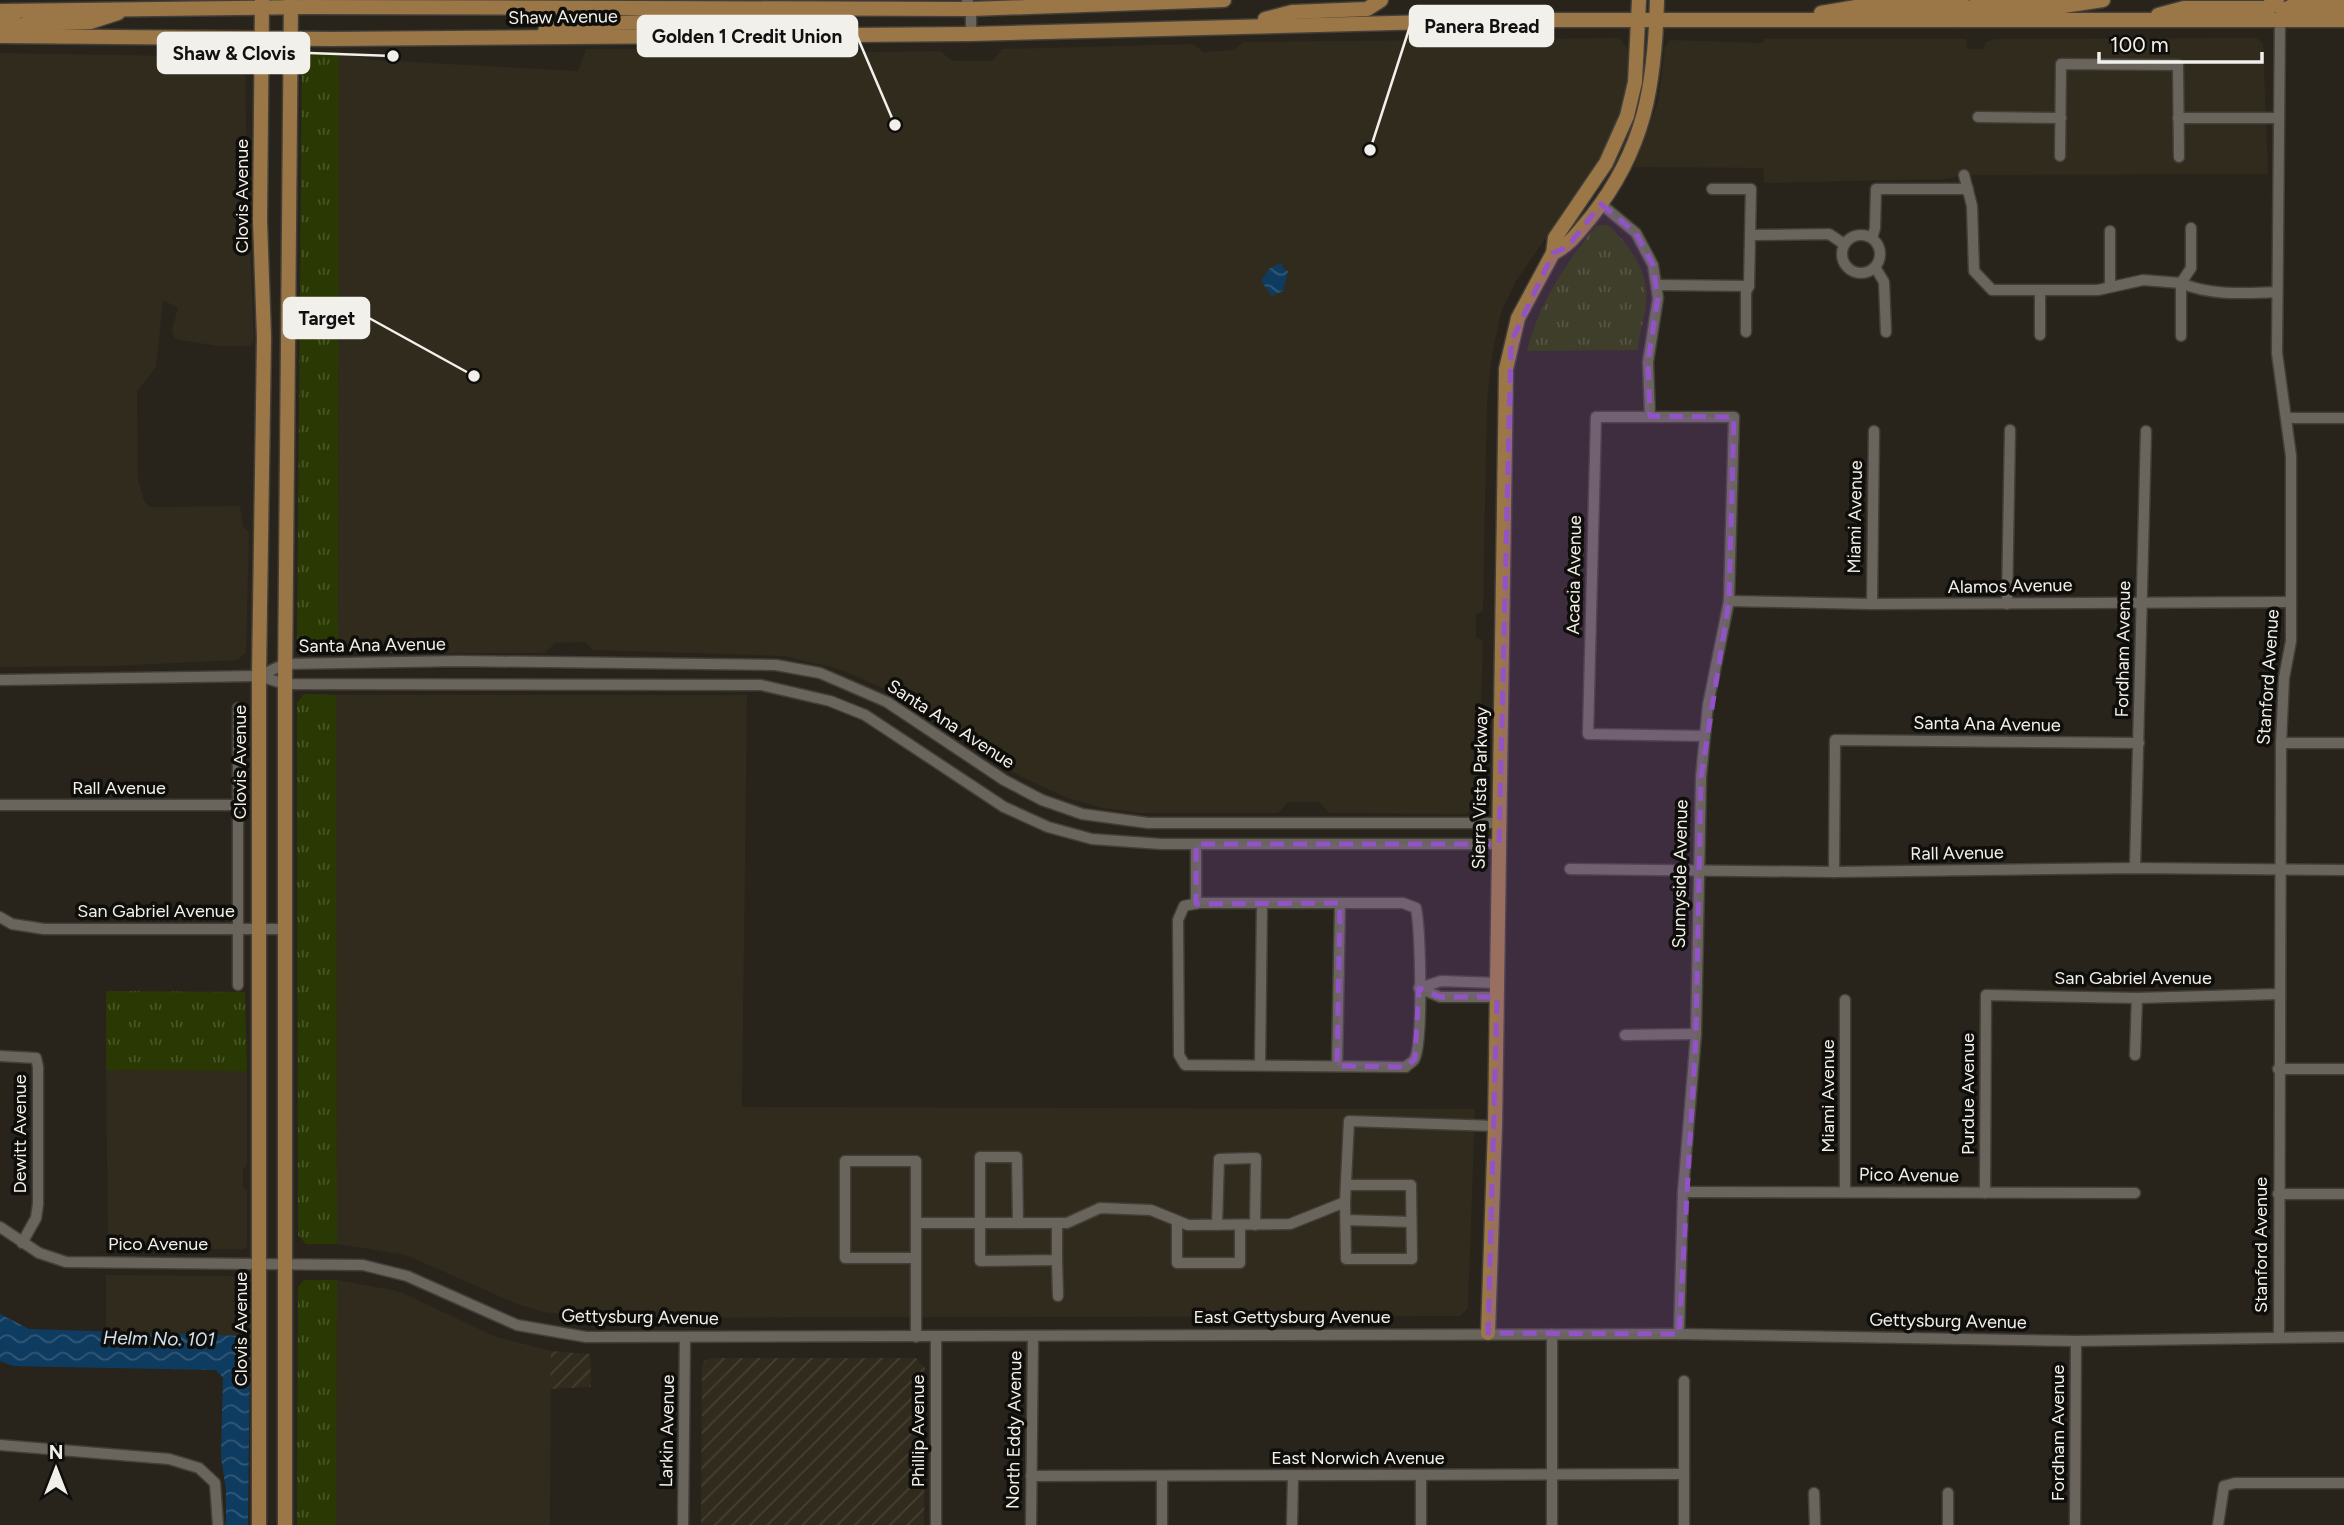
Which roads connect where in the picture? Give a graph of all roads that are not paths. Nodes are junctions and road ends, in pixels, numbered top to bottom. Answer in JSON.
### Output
{"nodes":[{"id":1,"x":1224,"y":0,"type":"edge"},
{"id":2,"x":1381,"y":0,"type":"edge"},
{"id":3,"x":1639,"y":0,"type":"edge"},
{"id":4,"x":1657,"y":0,"type":"edge"},
{"id":5,"x":1961,"y":0,"type":"edge"},
{"id":6,"x":2103,"y":0,"type":"edge"},
{"id":7,"x":2277,"y":0,"type":"edge"},
{"id":8,"x":971,"y":3,"type":"edge"},
{"id":9,"x":262,"y":4,"type":"edge"},
{"id":10,"x":291,"y":4,"type":"edge"},
{"id":11,"x":2344,"y":7,"type":"edge"},
{"id":12,"x":10,"y":8,"type":"edge"},
{"id":13,"x":136,"y":8,"type":"junction"},
{"id":14,"x":666,"y":10,"type":"junction"},
{"id":15,"x":1639,"y":20,"type":"junction"},
{"id":16,"x":1656,"y":20,"type":"junction"},
{"id":17,"x":1779,"y":20,"type":"junction"},
{"id":18,"x":1954,"y":20,"type":"junction"},
{"id":19,"x":2140,"y":20,"type":"junction"},
{"id":20,"x":2280,"y":20,"type":"junction"},
{"id":21,"x":2344,"y":20,"type":"edge"},
{"id":22,"x":0,"y":25,"type":"edge"},
{"id":23,"x":1243,"y":26,"type":"junction"},
{"id":24,"x":971,"y":34,"type":"junction"},
{"id":25,"x":0,"y":36,"type":"edge"},
{"id":26,"x":16,"y":36,"type":"junction"},
{"id":27,"x":526,"y":37,"type":"junction"},
{"id":28,"x":261,"y":39,"type":"junction"},
{"id":29,"x":291,"y":40,"type":"junction"},
{"id":30,"x":1632,"y":99,"type":"junction"},
{"id":31,"x":1978,"y":117,"type":"dead end"},
{"id":32,"x":2061,"y":118,"type":"junction"},
{"id":33,"x":2178,"y":118,"type":"junction"},
{"id":34,"x":2279,"y":118,"type":"junction"},
{"id":35,"x":2060,"y":156,"type":"dead end"},
{"id":36,"x":2179,"y":157,"type":"dead end"},
{"id":37,"x":1964,"y":175,"type":"dead end"},
{"id":38,"x":1712,"y":189,"type":"dead end"},
{"id":39,"x":1968,"y":189,"type":"junction"},
{"id":40,"x":1601,"y":204,"type":"junction"},
{"id":41,"x":2191,"y":228,"type":"dead end"},
{"id":42,"x":2110,"y":231,"type":"dead end"},
{"id":43,"x":1751,"y":235,"type":"junction"},
{"id":44,"x":1872,"y":238,"type":"junction"},
{"id":45,"x":1844,"y":244,"type":"junction"},
{"id":46,"x":1553,"y":253,"type":"junction"},
{"id":47,"x":1875,"y":267,"type":"junction"},
{"id":48,"x":2181,"y":282,"type":"junction"},
{"id":49,"x":1657,"y":285,"type":"junction"},
{"id":50,"x":1749,"y":286,"type":"junction"},
{"id":51,"x":2110,"y":286,"type":"junction"},
{"id":52,"x":2040,"y":290,"type":"junction"},
{"id":53,"x":2277,"y":292,"type":"junction"},
{"id":54,"x":1746,"y":332,"type":"dead end"},
{"id":55,"x":1886,"y":332,"type":"dead end"},
{"id":56,"x":2040,"y":335,"type":"dead end"},
{"id":57,"x":2181,"y":336,"type":"dead end"},
{"id":58,"x":1650,"y":416,"type":"junction"},
{"id":59,"x":2287,"y":418,"type":"junction"},
{"id":60,"x":2344,"y":418,"type":"edge"},
{"id":61,"x":2010,"y":430,"type":"dead end"},
{"id":62,"x":1874,"y":431,"type":"dead end"},
{"id":63,"x":2146,"y":431,"type":"dead end"},
{"id":64,"x":1729,"y":601,"type":"junction"},
{"id":65,"x":2141,"y":602,"type":"junction"},
{"id":66,"x":2291,"y":602,"type":"junction"},
{"id":67,"x":1872,"y":604,"type":"junction"},
{"id":68,"x":2007,"y":604,"type":"junction"},
{"id":69,"x":285,"y":664,"type":"junction"},
{"id":70,"x":259,"y":676,"type":"junction"},
{"id":71,"x":0,"y":680,"type":"edge"},
{"id":72,"x":285,"y":684,"type":"junction"},
{"id":73,"x":238,"y":708,"type":"dead end"},
{"id":74,"x":1704,"y":736,"type":"junction"},
{"id":75,"x":2139,"y":743,"type":"junction"},
{"id":76,"x":2281,"y":743,"type":"junction"},
{"id":77,"x":2344,"y":743,"type":"edge"},
{"id":78,"x":0,"y":805,"type":"edge"},
{"id":79,"x":237,"y":805,"type":"junction"},
{"id":80,"x":1499,"y":823,"type":"junction"},
{"id":81,"x":1196,"y":844,"type":"junction"},
{"id":82,"x":1499,"y":844,"type":"junction"},
{"id":83,"x":2136,"y":868,"type":"junction"},
{"id":84,"x":1570,"y":869,"type":"dead end"},
{"id":85,"x":1699,"y":869,"type":"junction"},
{"id":86,"x":2281,"y":870,"type":"junction"},
{"id":87,"x":2344,"y":870,"type":"edge"},
{"id":88,"x":1835,"y":872,"type":"junction"},
{"id":89,"x":1262,"y":903,"type":"junction"},
{"id":90,"x":1339,"y":903,"type":"junction"},
{"id":91,"x":1196,"y":904,"type":"junction"},
{"id":92,"x":0,"y":917,"type":"edge"},
{"id":93,"x":238,"y":929,"type":"junction"},
{"id":94,"x":259,"y":929,"type":"junction"},
{"id":95,"x":285,"y":929,"type":"junction"},
{"id":96,"x":238,"y":985,"type":"dead end"},
{"id":97,"x":1419,"y":988,"type":"junction"},
{"id":98,"x":1497,"y":990,"type":"junction"},
{"id":99,"x":2280,"y":994,"type":"junction"},
{"id":100,"x":1986,"y":995,"type":"joint"},
{"id":101,"x":2137,"y":998,"type":"junction"},
{"id":102,"x":1845,"y":1000,"type":"dead end"},
{"id":103,"x":1696,"y":1034,"type":"junction"},
{"id":104,"x":1625,"y":1035,"type":"dead end"},
{"id":105,"x":2135,"y":1055,"type":"dead end"},
{"id":106,"x":0,"y":1056,"type":"edge"},
{"id":107,"x":1260,"y":1065,"type":"junction"},
{"id":108,"x":1338,"y":1066,"type":"junction"},
{"id":109,"x":2278,"y":1069,"type":"junction"},
{"id":110,"x":2344,"y":1069,"type":"edge"},
{"id":111,"x":1495,"y":1126,"type":"junction"},
{"id":112,"x":1346,"y":1185,"type":"junction"},
{"id":113,"x":1683,"y":1192,"type":"junction"},
{"id":114,"x":1845,"y":1192,"type":"junction"},
{"id":115,"x":1985,"y":1193,"type":"junction"},
{"id":116,"x":2135,"y":1193,"type":"dead end"},
{"id":117,"x":2278,"y":1194,"type":"junction"},
{"id":118,"x":2344,"y":1194,"type":"edge"},
{"id":119,"x":1345,"y":1202,"type":"junction"},
{"id":120,"x":1346,"y":1220,"type":"junction"},
{"id":121,"x":1177,"y":1221,"type":"junction"},
{"id":122,"x":1412,"y":1222,"type":"junction"},
{"id":123,"x":916,"y":1223,"type":"junction"},
{"id":124,"x":980,"y":1223,"type":"junction"},
{"id":125,"x":1018,"y":1223,"type":"junction"},
{"id":126,"x":1057,"y":1223,"type":"junction"},
{"id":127,"x":1217,"y":1225,"type":"junction"},
{"id":128,"x":1240,"y":1225,"type":"junction"},
{"id":129,"x":1255,"y":1225,"type":"junction"},
{"id":130,"x":0,"y":1227,"type":"edge"},
{"id":131,"x":22,"y":1243,"type":"junction"},
{"id":132,"x":916,"y":1258,"type":"junction"},
{"id":133,"x":1057,"y":1260,"type":"junction"},
{"id":134,"x":260,"y":1262,"type":"junction"},
{"id":135,"x":286,"y":1262,"type":"junction"},
{"id":136,"x":1058,"y":1296,"type":"dead end"},
{"id":137,"x":1488,"y":1333,"type":"junction"},
{"id":138,"x":1552,"y":1334,"type":"junction"},
{"id":139,"x":1679,"y":1334,"type":"junction"},
{"id":140,"x":1033,"y":1336,"type":"junction"},
{"id":141,"x":685,"y":1337,"type":"junction"},
{"id":142,"x":916,"y":1337,"type":"junction"},
{"id":143,"x":936,"y":1337,"type":"junction"},
{"id":144,"x":2279,"y":1337,"type":"junction"},
{"id":145,"x":2344,"y":1337,"type":"edge"},
{"id":146,"x":2076,"y":1341,"type":"junction"},
{"id":147,"x":1684,"y":1381,"type":"dead end"},
{"id":148,"x":0,"y":1445,"type":"edge"},
{"id":149,"x":1684,"y":1474,"type":"junction"},
{"id":150,"x":1031,"y":1476,"type":"junction"},
{"id":151,"x":1162,"y":1476,"type":"junction"},
{"id":152,"x":1293,"y":1476,"type":"junction"},
{"id":153,"x":1421,"y":1476,"type":"junction"},
{"id":154,"x":1552,"y":1476,"type":"junction"},
{"id":155,"x":2344,"y":1483,"type":"edge"},
{"id":156,"x":1814,"y":1493,"type":"dead end"},
{"id":157,"x":1948,"y":1493,"type":"dead end"},
{"id":158,"x":218,"y":1525,"type":"edge"},
{"id":159,"x":259,"y":1525,"type":"edge"},
{"id":160,"x":285,"y":1525,"type":"edge"},
{"id":161,"x":683,"y":1525,"type":"edge"},
{"id":162,"x":936,"y":1525,"type":"edge"},
{"id":163,"x":1031,"y":1525,"type":"edge"},
{"id":164,"x":1162,"y":1525,"type":"edge"},
{"id":165,"x":1292,"y":1525,"type":"edge"},
{"id":166,"x":1421,"y":1525,"type":"edge"},
{"id":167,"x":1552,"y":1525,"type":"edge"},
{"id":168,"x":1684,"y":1525,"type":"edge"},
{"id":169,"x":1815,"y":1525,"type":"edge"},
{"id":170,"x":1948,"y":1525,"type":"edge"},
{"id":171,"x":2075,"y":1525,"type":"edge"},
{"id":172,"x":2218,"y":1525,"type":"edge"}],
"edges":[{"from":1,"to":8,"type":"main road","name":"Shaw Avenue"},
{"from":2,"to":23,"type":"main road"},
{"from":3,"to":15,"type":"main road"},
{"from":4,"to":16,"type":"main road"},
{"from":5,"to":17,"type":"main road"},
{"from":6,"to":18,"type":"main road"},
{"from":7,"to":19,"type":"main road"},
{"from":8,"to":14,"type":"main road","name":"Shaw Avenue"},
{"from":8,"to":24,"type":"street"},
{"from":9,"to":10,"type":"main road","name":"Shaw Avenue"},
{"from":9,"to":13,"type":"main road","name":"Shaw Avenue"},
{"from":9,"to":28,"type":"main road","name":"Clovis Avenue"},
{"from":10,"to":14,"type":"main road","name":"Shaw Avenue"},
{"from":10,"to":29,"type":"main road"},
{"from":11,"to":20,"type":"main road"},
{"from":12,"to":13,"type":"main road","name":"Shaw Avenue"},
{"from":12,"to":22,"type":"main road"},
{"from":13,"to":26,"type":"main road"},
{"from":14,"to":27,"type":"main road"},
{"from":15,"to":16,"type":"main road","name":"Shaw Avenue"},
{"from":15,"to":23,"type":"main road","name":"Shaw Avenue"},
{"from":15,"to":30,"type":"main road","name":"Sierra Vista Parkway"},
{"from":16,"to":17,"type":"main road","name":"Shaw Avenue"},
{"from":16,"to":40,"type":"main road","name":"Sierra Vista Parkway"},
{"from":17,"to":18,"type":"main road","name":"Shaw Avenue"},
{"from":18,"to":19,"type":"main road","name":"Shaw Avenue"},
{"from":19,"to":20,"type":"main road","name":"Shaw Avenue"},
{"from":20,"to":21,"type":"main road","name":"Shaw Avenue"},
{"from":20,"to":34,"type":"street","name":"Stanford Avenue"},
{"from":23,"to":24,"type":"main road","name":"Shaw Avenue"},
{"from":24,"to":27,"type":"main road","name":"Shaw Avenue"},
{"from":25,"to":26,"type":"main road","name":"Shaw Avenue"},
{"from":26,"to":28,"type":"main road","name":"Shaw Avenue"},
{"from":27,"to":29,"type":"main road","name":"Shaw Avenue"},
{"from":28,"to":29,"type":"main road","name":"Shaw Avenue"},
{"from":28,"to":70,"type":"main road","name":"Clovis Avenue"},
{"from":29,"to":69,"type":"main road"},
{"from":30,"to":40,"type":"main road"},
{"from":30,"to":46,"type":"main road","name":"Sierra Vista Parkway"},
{"from":31,"to":32,"type":"street"},
{"from":32,"to":33,"type":"street"},
{"from":32,"to":35,"type":"street"},
{"from":33,"to":34,"type":"street"},
{"from":33,"to":36,"type":"street"},
{"from":34,"to":53,"type":"street","name":"Stanford Avenue"},
{"from":37,"to":39,"type":"street"},
{"from":38,"to":43,"type":"street"},
{"from":39,"to":44,"type":"street"},
{"from":39,"to":52,"type":"street"},
{"from":40,"to":46,"type":"main road","name":"Sierra Vista Parkway"},
{"from":40,"to":49,"type":"street"},
{"from":41,"to":48,"type":"street"},
{"from":42,"to":51,"type":"street"},
{"from":43,"to":45,"type":"street"},
{"from":43,"to":50,"type":"street"},
{"from":44,"to":45,"type":"street"},
{"from":44,"to":47,"type":"street"},
{"from":45,"to":47,"type":"street"},
{"from":46,"to":80,"type":"main road","name":"Sierra Vista Parkway"},
{"from":47,"to":55,"type":"street"},
{"from":48,"to":51,"type":"street"},
{"from":48,"to":53,"type":"street"},
{"from":48,"to":57,"type":"street"},
{"from":49,"to":50,"type":"street"},
{"from":49,"to":58,"type":"street"},
{"from":50,"to":54,"type":"street"},
{"from":51,"to":52,"type":"street"},
{"from":52,"to":56,"type":"street"},
{"from":53,"to":59,"type":"street","name":"Stanford Avenue"},
{"from":58,"to":64,"type":"street","name":"Sunnyside Avenue"},
{"from":58,"to":74,"type":"street","name":"Acacia Avenue"},
{"from":59,"to":60,"type":"street"},
{"from":59,"to":66,"type":"street","name":"Stanford Avenue"},
{"from":61,"to":68,"type":"street"},
{"from":62,"to":67,"type":"street","name":"Miami Avenue"},
{"from":63,"to":65,"type":"street","name":"Fordham Avenue"},
{"from":64,"to":67,"type":"street","name":"Alamos Avenue"},
{"from":64,"to":74,"type":"street","name":"Sunnyside Avenue"},
{"from":65,"to":66,"type":"street","name":"Alamos Avenue"},
{"from":65,"to":68,"type":"street","name":"Alamos Avenue"},
{"from":65,"to":75,"type":"street","name":"Fordham Avenue"},
{"from":66,"to":76,"type":"street","name":"Stanford Avenue"},
{"from":67,"to":68,"type":"street","name":"Alamos Avenue"},
{"from":69,"to":70,"type":"street","name":"Santa Ana Avenue"},
{"from":69,"to":72,"type":"main road"},
{"from":69,"to":80,"type":"street","name":"Santa Ana Avenue"},
{"from":70,"to":71,"type":"street","name":"Santa Ana Avenue"},
{"from":70,"to":72,"type":"street","name":"Santa Ana Avenue"},
{"from":70,"to":94,"type":"main road","name":"Clovis Avenue"},
{"from":72,"to":81,"type":"street","name":"Santa Ana Avenue"},
{"from":72,"to":95,"type":"main road"},
{"from":73,"to":79,"type":"street"},
{"from":74,"to":85,"type":"street","name":"Sunnyside Avenue"},
{"from":75,"to":83,"type":"street","name":"Fordham Avenue"},
{"from":75,"to":88,"type":"street","name":"Santa Ana Avenue"},
{"from":76,"to":77,"type":"street"},
{"from":76,"to":86,"type":"street","name":"Stanford Avenue"},
{"from":78,"to":79,"type":"street","name":"Rall Avenue"},
{"from":79,"to":93,"type":"street"},
{"from":80,"to":82,"type":"main road","name":"Sierra Vista Parkway"},
{"from":81,"to":82,"type":"street","name":"Santa Ana Avenue"},
{"from":81,"to":91,"type":"street"},
{"from":82,"to":98,"type":"main road","name":"Sierra Vista Parkway"},
{"from":83,"to":86,"type":"street","name":"Rall Avenue"},
{"from":83,"to":88,"type":"street","name":"Rall Avenue"},
{"from":84,"to":85,"type":"street","name":"Rall Avenue"},
{"from":85,"to":88,"type":"street","name":"Rall Avenue"},
{"from":85,"to":103,"type":"street","name":"Sunnyside Avenue"},
{"from":86,"to":87,"type":"street","name":"Rall Avenue"},
{"from":86,"to":99,"type":"street","name":"Stanford Avenue"},
{"from":89,"to":90,"type":"street"},
{"from":89,"to":91,"type":"street"},
{"from":89,"to":107,"type":"street"},
{"from":90,"to":97,"type":"street"},
{"from":90,"to":108,"type":"street"},
{"from":91,"to":107,"type":"street"},
{"from":92,"to":93,"type":"street","name":"San Gabriel Avenue"},
{"from":93,"to":94,"type":"street","name":"San Gabriel Avenue"},
{"from":93,"to":96,"type":"street"},
{"from":94,"to":95,"type":"street","name":"San Gabriel Avenue"},
{"from":94,"to":134,"type":"main road","name":"Clovis Avenue"},
{"from":95,"to":135,"type":"main road"},
{"from":97,"to":98,"type":"street"},
{"from":97,"to":108,"type":"street"},
{"from":98,"to":111,"type":"main road","name":"Sierra Vista Parkway"},
{"from":99,"to":101,"type":"street","name":"San Gabriel Avenue"},
{"from":99,"to":109,"type":"street","name":"Stanford Avenue"},
{"from":100,"to":101,"type":"street","name":"San Gabriel Avenue"},
{"from":100,"to":115,"type":"street","name":"Purdue Avenue"},
{"from":101,"to":105,"type":"street"},
{"from":102,"to":114,"type":"street","name":"Miami Avenue"},
{"from":103,"to":104,"type":"street"},
{"from":103,"to":113,"type":"street","name":"Sunnyside Avenue"},
{"from":106,"to":131,"type":"street","name":"Dewitt Avenue"},
{"from":107,"to":108,"type":"street"},
{"from":109,"to":110,"type":"street"},
{"from":109,"to":117,"type":"street","name":"Stanford Avenue"},
{"from":111,"to":112,"type":"street"},
{"from":111,"to":137,"type":"main road","name":"Sierra Vista Parkway"},
{"from":112,"to":119,"type":"street"},
{"from":112,"to":122,"type":"street"},
{"from":113,"to":114,"type":"street","name":"Pico Avenue"},
{"from":113,"to":139,"type":"street","name":"Sunnyside Avenue"},
{"from":114,"to":115,"type":"street","name":"Pico Avenue"},
{"from":115,"to":116,"type":"street","name":"Pico Avenue"},
{"from":117,"to":118,"type":"street"},
{"from":117,"to":144,"type":"street","name":"Stanford Avenue"},
{"from":119,"to":120,"type":"street"},
{"from":119,"to":129,"type":"street"},
{"from":120,"to":122,"type":"street"},
{"from":120,"to":122,"type":"street"},
{"from":121,"to":126,"type":"street"},
{"from":121,"to":127,"type":"street"},
{"from":121,"to":128,"type":"street"},
{"from":123,"to":124,"type":"street"},
{"from":123,"to":132,"type":"street"},
{"from":123,"to":132,"type":"street"},
{"from":124,"to":125,"type":"street"},
{"from":124,"to":125,"type":"street"},
{"from":124,"to":133,"type":"street"},
{"from":125,"to":126,"type":"street"},
{"from":126,"to":133,"type":"street"},
{"from":127,"to":128,"type":"street"},
{"from":127,"to":129,"type":"street"},
{"from":128,"to":129,"type":"street"},
{"from":130,"to":131,"type":"street"},
{"from":131,"to":134,"type":"street","name":"Pico Avenue"},
{"from":132,"to":142,"type":"street"},
{"from":133,"to":136,"type":"street"},
{"from":134,"to":135,"type":"street","name":"Gettysburg Avenue"},
{"from":134,"to":159,"type":"main road","name":"Clovis Avenue"},
{"from":135,"to":141,"type":"street","name":"Gettysburg Avenue"},
{"from":135,"to":160,"type":"main road"},
{"from":137,"to":138,"type":"street","name":"East Gettysburg Avenue"},
{"from":137,"to":140,"type":"street","name":"East Gettysburg Avenue"},
{"from":138,"to":139,"type":"street","name":"Gettysburg Avenue"},
{"from":138,"to":154,"type":"street"},
{"from":139,"to":146,"type":"street","name":"Gettysburg Avenue"},
{"from":140,"to":143,"type":"street","name":"Gettysburg Avenue"},
{"from":140,"to":150,"type":"street","name":"North Eddy Avenue"},
{"from":141,"to":142,"type":"street","name":"Gettysburg Avenue"},
{"from":141,"to":161,"type":"street","name":"Larkin Avenue"},
{"from":142,"to":143,"type":"street","name":"Gettysburg Avenue"},
{"from":143,"to":162,"type":"street","name":"Phillip Avenue"},
{"from":144,"to":145,"type":"street","name":"Gettysburg Avenue"},
{"from":144,"to":146,"type":"street","name":"Gettysburg Avenue"},
{"from":146,"to":171,"type":"street","name":"Fordham Avenue"},
{"from":147,"to":149,"type":"street"},
{"from":148,"to":158,"type":"street"},
{"from":149,"to":154,"type":"street","name":"East Norwich Avenue"},
{"from":149,"to":168,"type":"street"},
{"from":150,"to":151,"type":"street","name":"East Norwich Avenue"},
{"from":150,"to":163,"type":"street","name":"North Eddy Avenue"},
{"from":151,"to":152,"type":"street","name":"East Norwich Avenue"},
{"from":151,"to":164,"type":"street"},
{"from":152,"to":153,"type":"street","name":"East Norwich Avenue"},
{"from":152,"to":165,"type":"street"},
{"from":153,"to":154,"type":"street","name":"East Norwich Avenue"},
{"from":153,"to":166,"type":"street"},
{"from":154,"to":167,"type":"street"},
{"from":155,"to":172,"type":"street"},
{"from":156,"to":169,"type":"street"},
{"from":157,"to":170,"type":"street"}]}
